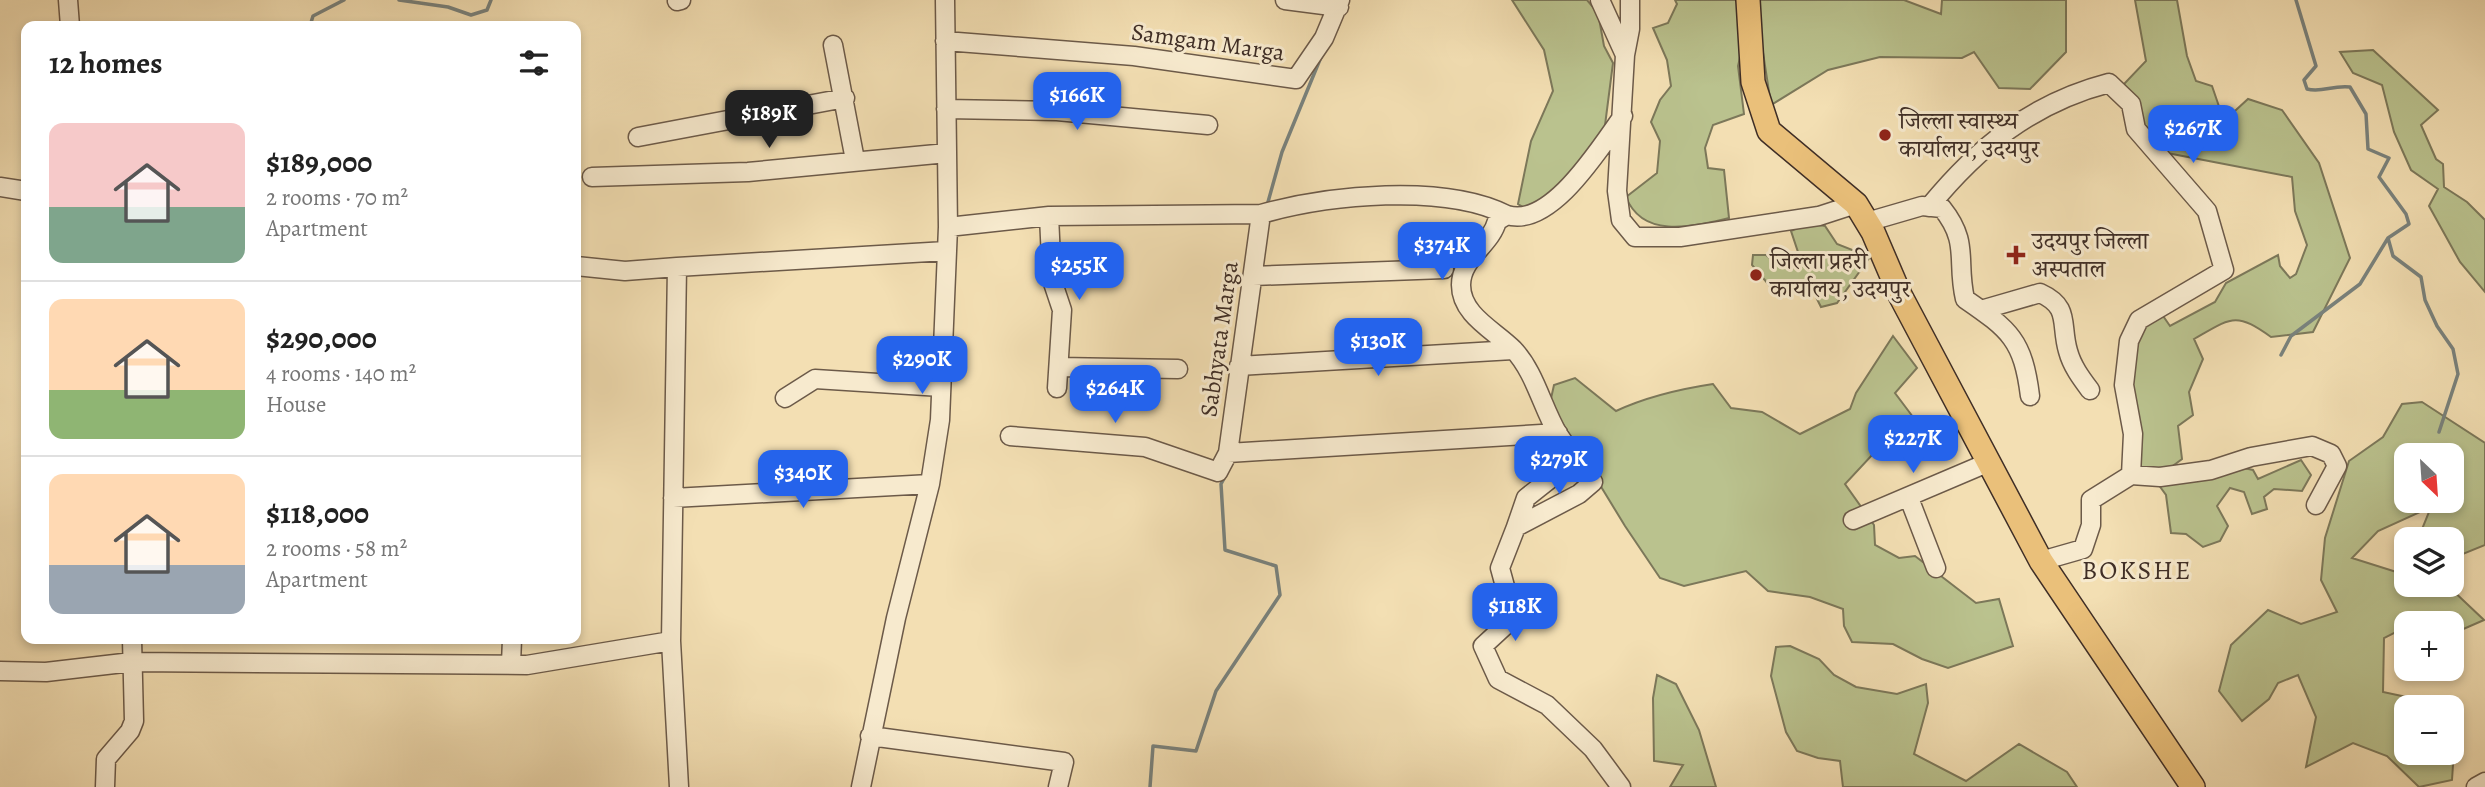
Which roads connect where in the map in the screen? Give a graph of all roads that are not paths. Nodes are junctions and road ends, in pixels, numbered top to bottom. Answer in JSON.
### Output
{"nodes":[{"id":1,"x":68,"y":0,"type":"edge"},
{"id":2,"x":945,"y":0,"type":"edge"},
{"id":3,"x":1285,"y":0,"type":"edge"},
{"id":4,"x":1600,"y":0,"type":"edge"},
{"id":5,"x":1630,"y":0,"type":"edge"},
{"id":6,"x":1748,"y":0,"type":"edge"},
{"id":7,"x":1340,"y":3,"type":"edge"},
{"id":8,"x":69,"y":21,"type":"edge"},
{"id":9,"x":945,"y":41,"type":"junction"},
{"id":10,"x":833,"y":46,"type":"dead end"},
{"id":11,"x":1625,"y":55,"type":"junction"},
{"id":12,"x":845,"y":98,"type":"junction"},
{"id":13,"x":946,"y":109,"type":"junction"},
{"id":14,"x":1623,"y":117,"type":"junction"},
{"id":15,"x":1208,"y":125,"type":"dead end"},
{"id":16,"x":638,"y":137,"type":"dead end"},
{"id":17,"x":947,"y":153,"type":"junction"},
{"id":18,"x":855,"y":160,"type":"junction"},
{"id":19,"x":592,"y":177,"type":"dead end"},
{"id":20,"x":0,"y":187,"type":"edge"},
{"id":21,"x":21,"y":190,"type":"edge"},
{"id":22,"x":1929,"y":207,"type":"junction"},
{"id":23,"x":1861,"y":213,"type":"junction"},
{"id":24,"x":1261,"y":214,"type":"junction"},
{"id":25,"x":1507,"y":215,"type":"junction"},
{"id":26,"x":1049,"y":216,"type":"junction"},
{"id":27,"x":948,"y":227,"type":"junction"},
{"id":28,"x":946,"y":251,"type":"junction"},
{"id":29,"x":581,"y":267,"type":"edge"},
{"id":30,"x":677,"y":267,"type":"junction"},
{"id":31,"x":1444,"y":269,"type":"dead end"},
{"id":32,"x":1253,"y":276,"type":"junction"},
{"id":33,"x":1981,"y":310,"type":"junction"},
{"id":34,"x":1514,"y":350,"type":"junction"},
{"id":35,"x":1239,"y":366,"type":"junction"},
{"id":36,"x":1059,"y":367,"type":"junction"},
{"id":37,"x":1178,"y":369,"type":"dead end"},
{"id":38,"x":942,"y":387,"type":"junction"},
{"id":39,"x":1057,"y":388,"type":"dead end"},
{"id":40,"x":2090,"y":390,"type":"dead end"},
{"id":41,"x":2031,"y":396,"type":"dead end"},
{"id":42,"x":785,"y":398,"type":"dead end"},
{"id":43,"x":1558,"y":433,"type":"junction"},
{"id":44,"x":1010,"y":436,"type":"dead end"},
{"id":45,"x":1569,"y":450,"type":"junction"},
{"id":46,"x":1228,"y":453,"type":"junction"},
{"id":47,"x":1987,"y":463,"type":"junction"},
{"id":48,"x":2131,"y":475,"type":"junction"},
{"id":49,"x":930,"y":484,"type":"junction"},
{"id":50,"x":673,"y":498,"type":"junction"},
{"id":51,"x":1909,"y":498,"type":"junction"},
{"id":52,"x":2316,"y":505,"type":"dead end"},
{"id":53,"x":1853,"y":520,"type":"dead end"},
{"id":54,"x":1516,"y":527,"type":"junction"},
{"id":55,"x":2041,"y":561,"type":"junction"},
{"id":56,"x":1936,"y":568,"type":"dead end"},
{"id":57,"x":671,"y":641,"type":"junction"},
{"id":58,"x":132,"y":644,"type":"edge"},
{"id":59,"x":512,"y":644,"type":"edge"},
{"id":60,"x":132,"y":662,"type":"junction"},
{"id":61,"x":511,"y":664,"type":"junction"},
{"id":62,"x":0,"y":671,"type":"edge"},
{"id":63,"x":870,"y":736,"type":"junction"},
{"id":64,"x":2485,"y":782,"type":"edge"},
{"id":65,"x":106,"y":787,"type":"edge"},
{"id":66,"x":679,"y":787,"type":"edge"},
{"id":67,"x":861,"y":787,"type":"edge"},
{"id":68,"x":1058,"y":787,"type":"edge"},
{"id":69,"x":1621,"y":787,"type":"edge"},
{"id":70,"x":2193,"y":787,"type":"edge"},
{"id":71,"x":2476,"y":787,"type":"edge"}],
"edges":[{"from":1,"to":8,"type":"street"},
{"from":2,"to":9,"type":"street"},
{"from":3,"to":7,"type":"street"},
{"from":4,"to":11,"type":"street"},
{"from":5,"to":11,"type":"street"},
{"from":6,"to":23,"type":"main road"},
{"from":7,"to":9,"type":"street","name":"Samgam Marga"},
{"from":9,"to":13,"type":"street"},
{"from":10,"to":12,"type":"street"},
{"from":11,"to":14,"type":"street"},
{"from":12,"to":16,"type":"street"},
{"from":12,"to":18,"type":"street"},
{"from":13,"to":15,"type":"street"},
{"from":13,"to":17,"type":"street"},
{"from":14,"to":23,"type":"street"},
{"from":14,"to":25,"type":"street"},
{"from":17,"to":18,"type":"street"},
{"from":17,"to":27,"type":"street"},
{"from":18,"to":19,"type":"street"},
{"from":20,"to":21,"type":"street"},
{"from":22,"to":23,"type":"street"},
{"from":22,"to":33,"type":"street"},
{"from":22,"to":48,"type":"street"},
{"from":23,"to":47,"type":"main road"},
{"from":24,"to":25,"type":"street"},
{"from":24,"to":26,"type":"street"},
{"from":24,"to":32,"type":"street","name":"Sabhyata Marga"},
{"from":25,"to":34,"type":"street"},
{"from":26,"to":27,"type":"street"},
{"from":26,"to":36,"type":"street"},
{"from":27,"to":28,"type":"street"},
{"from":28,"to":30,"type":"street"},
{"from":28,"to":38,"type":"street"},
{"from":29,"to":30,"type":"street"},
{"from":30,"to":50,"type":"street"},
{"from":31,"to":32,"type":"street"},
{"from":32,"to":35,"type":"street","name":"Sabhyata Marga"},
{"from":33,"to":40,"type":"street"},
{"from":33,"to":41,"type":"street"},
{"from":34,"to":35,"type":"street"},
{"from":34,"to":43,"type":"street"},
{"from":35,"to":46,"type":"street","name":"Sabhyata Marga"},
{"from":36,"to":37,"type":"street"},
{"from":36,"to":39,"type":"street"},
{"from":38,"to":42,"type":"street"},
{"from":38,"to":49,"type":"street"},
{"from":43,"to":45,"type":"street"},
{"from":43,"to":46,"type":"street","name":"Sabhyata Marga"},
{"from":44,"to":46,"type":"street"},
{"from":45,"to":54,"type":"street"},
{"from":45,"to":54,"type":"street"},
{"from":47,"to":51,"type":"street"},
{"from":47,"to":55,"type":"main road"},
{"from":48,"to":52,"type":"street"},
{"from":48,"to":55,"type":"street"},
{"from":49,"to":50,"type":"street"},
{"from":49,"to":63,"type":"street"},
{"from":50,"to":57,"type":"street"},
{"from":51,"to":53,"type":"street"},
{"from":51,"to":56,"type":"street"},
{"from":54,"to":69,"type":"street"},
{"from":55,"to":70,"type":"main road"},
{"from":57,"to":61,"type":"street"},
{"from":57,"to":66,"type":"street"},
{"from":58,"to":60,"type":"street"},
{"from":59,"to":61,"type":"street"},
{"from":60,"to":61,"type":"street"},
{"from":60,"to":62,"type":"street"},
{"from":60,"to":65,"type":"street"},
{"from":63,"to":67,"type":"street"},
{"from":63,"to":68,"type":"street"},
{"from":64,"to":71,"type":"street"}]}
